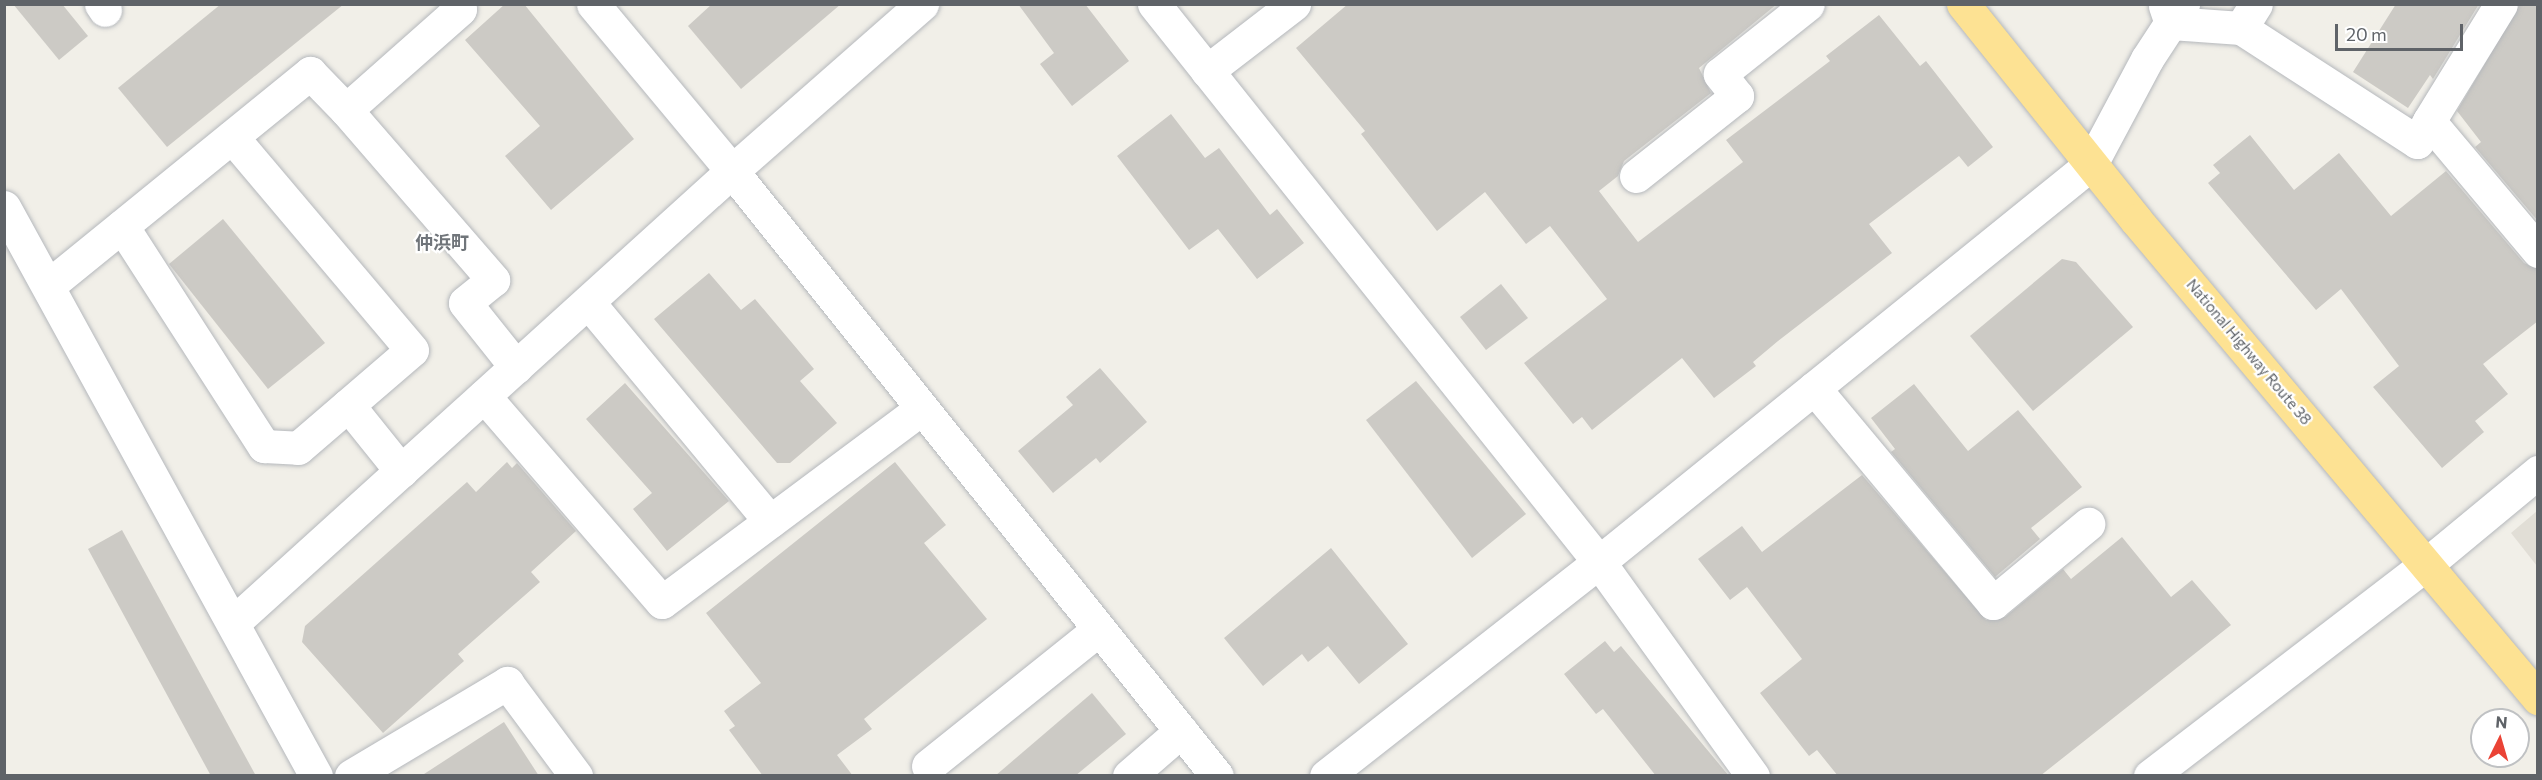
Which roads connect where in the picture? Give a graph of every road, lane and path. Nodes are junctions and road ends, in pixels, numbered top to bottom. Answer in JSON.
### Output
{"nodes":[{"id":1,"x":456,"y":4,"type":"edge"},
{"id":2,"x":593,"y":4,"type":"edge"},
{"id":3,"x":922,"y":4,"type":"edge"},
{"id":4,"x":1154,"y":4,"type":"edge"},
{"id":5,"x":1294,"y":4,"type":"edge"},
{"id":6,"x":1808,"y":4,"type":"edge"},
{"id":7,"x":1963,"y":4,"type":"edge"},
{"id":8,"x":2501,"y":4,"type":"edge"},
{"id":9,"x":2173,"y":11,"type":"edge"},
{"id":10,"x":2248,"y":16,"type":"edge"},
{"id":11,"x":1207,"y":71,"type":"junction"},
{"id":12,"x":346,"y":110,"type":"junction"},
{"id":13,"x":2429,"y":121,"type":"junction"},
{"id":14,"x":232,"y":137,"type":"junction"},
{"id":15,"x":2091,"y":164,"type":"junction"},
{"id":16,"x":732,"y":171,"type":"junction"},
{"id":17,"x":1636,"y":176,"type":"dead end"},
{"id":18,"x":4,"y":207,"type":"edge"},
{"id":19,"x":122,"y":226,"type":"junction"},
{"id":20,"x":2538,"y":251,"type":"edge"},
{"id":21,"x":48,"y":286,"type":"junction"},
{"id":22,"x":588,"y":302,"type":"junction"},
{"id":23,"x":516,"y":367,"type":"junction"},
{"id":24,"x":1814,"y":388,"type":"junction"},
{"id":25,"x":484,"y":396,"type":"junction"},
{"id":26,"x":348,"y":405,"type":"junction"},
{"id":27,"x":922,"y":408,"type":"junction"},
{"id":28,"x":401,"y":471,"type":"junction"},
{"id":29,"x":2538,"y":472,"type":"edge"},
{"id":30,"x":770,"y":521,"type":"junction"},
{"id":31,"x":2088,"y":524,"type":"dead end"},
{"id":32,"x":1599,"y":562,"type":"junction"},
{"id":33,"x":2428,"y":563,"type":"junction"},
{"id":34,"x":233,"y":623,"type":"junction"},
{"id":35,"x":1099,"y":628,"type":"junction"},
{"id":36,"x":2538,"y":698,"type":"edge"},
{"id":37,"x":1181,"y":731,"type":"junction"},
{"id":38,"x":928,"y":766,"type":"dead end"},
{"id":39,"x":316,"y":776,"type":"edge"},
{"id":40,"x":351,"y":776,"type":"edge"},
{"id":41,"x":576,"y":776,"type":"edge"},
{"id":42,"x":1129,"y":776,"type":"edge"},
{"id":43,"x":1216,"y":776,"type":"edge"},
{"id":44,"x":1326,"y":776,"type":"edge"},
{"id":45,"x":1753,"y":776,"type":"edge"},
{"id":46,"x":2150,"y":776,"type":"edge"}],
"edges":[{"from":1,"to":12,"type":"street"},
{"from":2,"to":16,"type":"street"},
{"from":3,"to":16,"type":"street"},
{"from":4,"to":11,"type":"street"},
{"from":5,"to":11,"type":"street"},
{"from":6,"to":17,"type":"street"},
{"from":7,"to":15,"type":"highway","name":"National Highway Route 38"},
{"from":8,"to":13,"type":"street"},
{"from":9,"to":10,"type":"street"},
{"from":9,"to":15,"type":"street"},
{"from":10,"to":13,"type":"street"},
{"from":11,"to":32,"type":"street"},
{"from":12,"to":14,"type":"street"},
{"from":12,"to":23,"type":"street"},
{"from":13,"to":20,"type":"street"},
{"from":14,"to":19,"type":"street"},
{"from":14,"to":26,"type":"street"},
{"from":15,"to":24,"type":"street"},
{"from":15,"to":33,"type":"highway","name":"National Highway Route 38"},
{"from":16,"to":22,"type":"street"},
{"from":16,"to":27,"type":"street"},
{"from":18,"to":21,"type":"street"},
{"from":19,"to":21,"type":"street"},
{"from":19,"to":26,"type":"street"},
{"from":21,"to":34,"type":"street"},
{"from":22,"to":23,"type":"street"},
{"from":22,"to":30,"type":"street"},
{"from":23,"to":25,"type":"street"},
{"from":24,"to":31,"type":"street"},
{"from":24,"to":32,"type":"street"},
{"from":25,"to":28,"type":"street"},
{"from":25,"to":30,"type":"street"},
{"from":26,"to":28,"type":"street"},
{"from":27,"to":30,"type":"street"},
{"from":27,"to":35,"type":"street"},
{"from":28,"to":34,"type":"street"},
{"from":29,"to":33,"type":"street"},
{"from":32,"to":44,"type":"street"},
{"from":32,"to":45,"type":"street"},
{"from":33,"to":36,"type":"highway","name":"National Highway Route 38"},
{"from":33,"to":46,"type":"street"},
{"from":34,"to":39,"type":"street"},
{"from":35,"to":37,"type":"street"},
{"from":35,"to":38,"type":"street"},
{"from":37,"to":42,"type":"street"},
{"from":37,"to":43,"type":"street"},
{"from":40,"to":41,"type":"street"}]}
